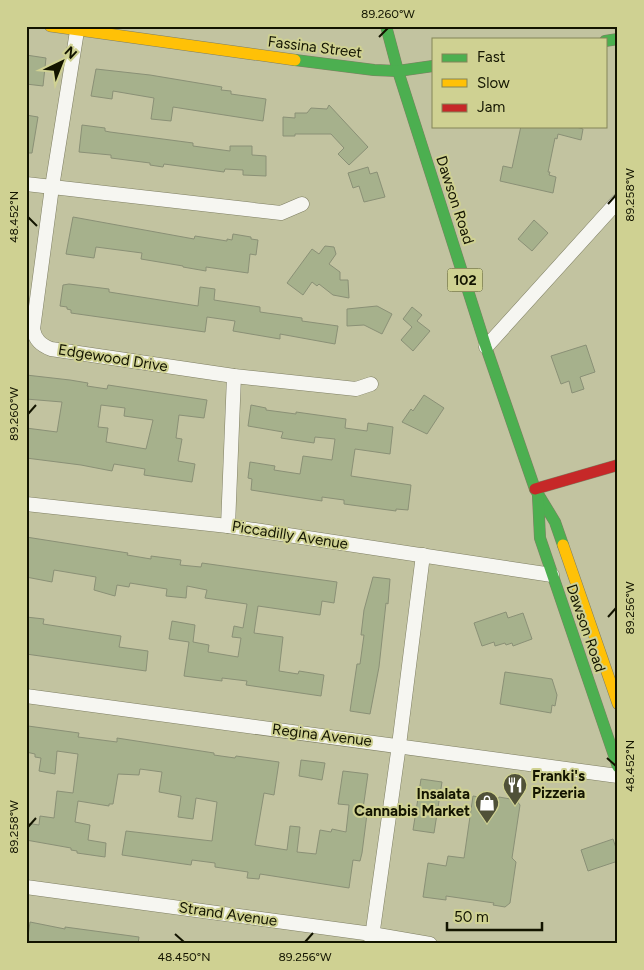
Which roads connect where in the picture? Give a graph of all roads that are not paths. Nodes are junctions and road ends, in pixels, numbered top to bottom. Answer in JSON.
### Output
{"nodes":[{"id":1,"x":50,"y":26,"type":"edge"},
{"id":2,"x":386,"y":26,"type":"edge"},
{"id":3,"x":77,"y":31,"type":"junction"},
{"id":4,"x":432,"y":66,"type":"edge"},
{"id":5,"x":398,"y":70,"type":"junction"},
{"id":6,"x":26,"y":184,"type":"edge"},
{"id":7,"x":52,"y":187,"type":"junction"},
{"id":8,"x":618,"y":201,"type":"edge"},
{"id":9,"x":302,"y":204,"type":"dead end"},
{"id":10,"x":486,"y":348,"type":"junction"},
{"id":11,"x":234,"y":376,"type":"junction"},
{"id":12,"x":371,"y":384,"type":"dead end"},
{"id":13,"x":618,"y":465,"type":"edge"},
{"id":14,"x":536,"y":492,"type":"junction"},
{"id":15,"x":26,"y":504,"type":"edge"},
{"id":16,"x":228,"y":526,"type":"junction"},
{"id":17,"x":423,"y":555,"type":"junction"},
{"id":18,"x":552,"y":575,"type":"junction"},
{"id":19,"x":26,"y":696,"type":"edge"},
{"id":20,"x":618,"y":704,"type":"edge"},
{"id":21,"x":399,"y":746,"type":"junction"},
{"id":22,"x":618,"y":767,"type":"edge"},
{"id":23,"x":618,"y":776,"type":"edge"},
{"id":24,"x":26,"y":887,"type":"edge"},
{"id":25,"x":372,"y":939,"type":"edge"},
{"id":26,"x":430,"y":944,"type":"edge"}],
"edges":[{"from":1,"to":3,"type":"main road","name":"Fassina Street"},
{"from":2,"to":5,"type":"main road","name":"Dawson Road","number":"102"},
{"from":3,"to":5,"type":"main road","name":"Fassina Street"},
{"from":3,"to":7,"type":"street","name":"Edgewood Drive"},
{"from":4,"to":5,"type":"main road","name":"Fassina Street"},
{"from":5,"to":10,"type":"main road","name":"Dawson Road","number":"102"},
{"from":6,"to":7,"type":"street"},
{"from":7,"to":9,"type":"street"},
{"from":7,"to":11,"type":"street","name":"Edgewood Drive"},
{"from":8,"to":10,"type":"street"},
{"from":10,"to":14,"type":"main road","name":"Dawson Road","number":"102"},
{"from":11,"to":12,"type":"street"},
{"from":11,"to":16,"type":"street"},
{"from":13,"to":14,"type":"main road"},
{"from":14,"to":18,"type":"main road","name":"Dawson Road","number":"102"},
{"from":14,"to":20,"type":"main road","name":"Dawson Road","number":"102"},
{"from":15,"to":16,"type":"street","name":"Piccadilly Avenue"},
{"from":16,"to":17,"type":"street","name":"Piccadilly Avenue"},
{"from":17,"to":18,"type":"street","name":"Piccadilly Avenue"},
{"from":17,"to":21,"type":"street"},
{"from":18,"to":22,"type":"main road","name":"Dawson Road","number":"102"},
{"from":19,"to":21,"type":"street","name":"Regina Avenue"},
{"from":21,"to":23,"type":"street","name":"Regina Avenue"},
{"from":21,"to":25,"type":"street"},
{"from":24,"to":25,"type":"street","name":"Strand Avenue"},
{"from":25,"to":26,"type":"street","name":"Strand Avenue"}]}
